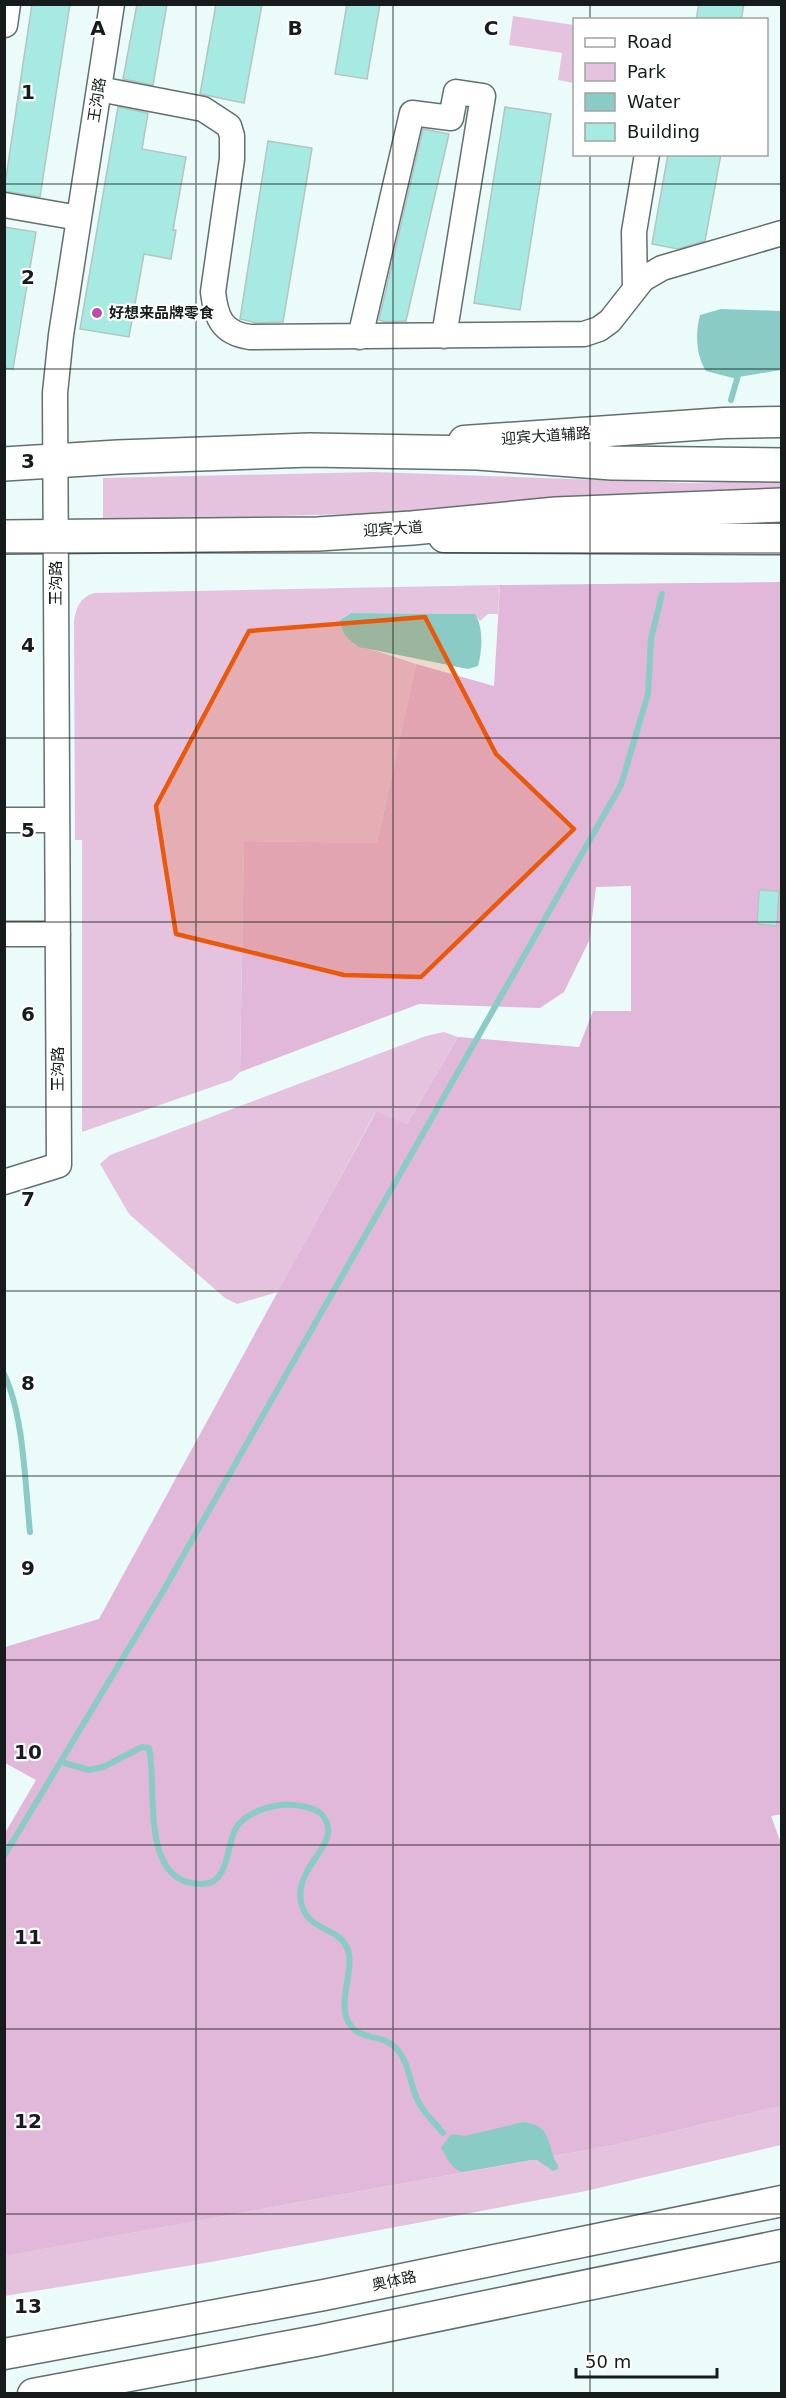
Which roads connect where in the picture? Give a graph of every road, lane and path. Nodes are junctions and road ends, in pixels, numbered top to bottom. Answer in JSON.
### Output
{"nodes":[{"id":1,"x":8,"y":4,"type":"edge"},
{"id":2,"x":112,"y":4,"type":"edge"},
{"id":3,"x":5,"y":25,"type":"edge"},
{"id":4,"x":99,"y":89,"type":"junction"},
{"id":5,"x":647,"y":156,"type":"edge"},
{"id":6,"x":4,"y":205,"type":"edge"},
{"id":7,"x":79,"y":218,"type":"junction"},
{"id":8,"x":782,"y":232,"type":"edge"},
{"id":9,"x":635,"y":288,"type":"junction"},
{"id":10,"x":444,"y":336,"type":"junction"},
{"id":11,"x":360,"y":337,"type":"junction"},
{"id":12,"x":782,"y":422,"type":"edge"},
{"id":13,"x":310,"y":450,"type":"junction"},
{"id":14,"x":55,"y":461,"type":"junction"},
{"id":15,"x":4,"y":464,"type":"edge"},
{"id":16,"x":782,"y":465,"type":"edge"},
{"id":17,"x":782,"y":505,"type":"edge"},
{"id":18,"x":318,"y":534,"type":"junction"},
{"id":19,"x":4,"y":537,"type":"edge"},
{"id":20,"x":55,"y":537,"type":"junction"},
{"id":21,"x":782,"y":539,"type":"edge"},
{"id":22,"x":4,"y":820,"type":"edge"},
{"id":23,"x":57,"y":820,"type":"junction"},
{"id":24,"x":4,"y":934,"type":"edge"},
{"id":25,"x":57,"y":934,"type":"junction"},
{"id":26,"x":4,"y":1182,"type":"edge"},
{"id":27,"x":782,"y":2201,"type":"edge"},
{"id":28,"x":782,"y":2245,"type":"edge"},
{"id":29,"x":4,"y":2354,"type":"edge"},
{"id":30,"x":69,"y":2391,"type":"edge"},
{"id":31,"x":33,"y":2394,"type":"edge"}],
"edges":[{"from":1,"to":3,"type":"street"},
{"from":2,"to":4,"type":"street","name":"王沟路"},
{"from":4,"to":7,"type":"street","name":"王沟路"},
{"from":4,"to":11,"type":"street"},
{"from":5,"to":9,"type":"street"},
{"from":6,"to":7,"type":"street"},
{"from":7,"to":14,"type":"street","name":"王沟路"},
{"from":8,"to":9,"type":"street"},
{"from":9,"to":10,"type":"street"},
{"from":10,"to":11,"type":"street"},
{"from":10,"to":11,"type":"street"},
{"from":12,"to":13,"type":"main road","name":"迎宾大道辅路"},
{"from":13,"to":14,"type":"highway"},
{"from":13,"to":16,"type":"highway"},
{"from":14,"to":15,"type":"highway"},
{"from":14,"to":20,"type":"street","name":"王沟路"},
{"from":17,"to":18,"type":"highway","name":"迎宾大道"},
{"from":18,"to":20,"type":"highway","name":"迎宾大道"},
{"from":18,"to":21,"type":"main road"},
{"from":19,"to":20,"type":"highway","name":"迎宾大道"},
{"from":20,"to":23,"type":"street","name":"王沟路"},
{"from":22,"to":23,"type":"street"},
{"from":23,"to":25,"type":"street","name":"王沟路"},
{"from":24,"to":25,"type":"street"},
{"from":25,"to":26,"type":"street","name":"王沟路"},
{"from":27,"to":29,"type":"main road","name":"奥体路"},
{"from":28,"to":30,"type":"main road"},
{"from":30,"to":31,"type":"main road"}]}
